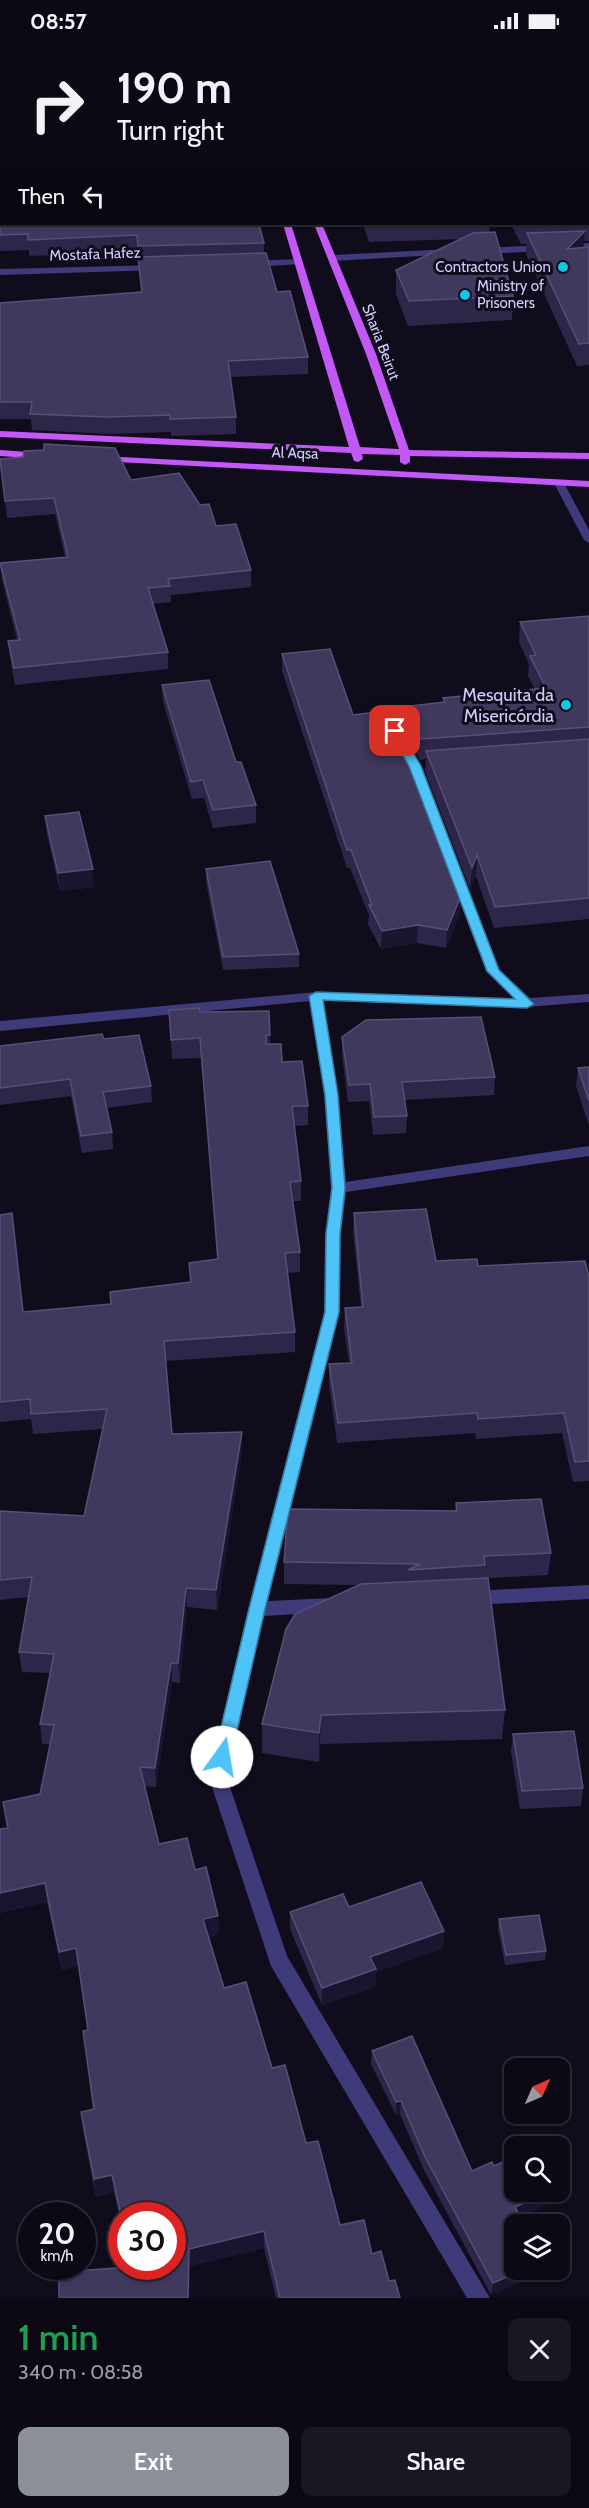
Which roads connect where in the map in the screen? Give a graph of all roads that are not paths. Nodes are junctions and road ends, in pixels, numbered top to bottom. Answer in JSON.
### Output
{"nodes":[{"id":1,"x":287,"y":225,"type":"edge"},
{"id":2,"x":318,"y":225,"type":"edge"},
{"id":3,"x":589,"y":246,"type":"edge"},
{"id":4,"x":473,"y":251,"type":"edge"},
{"id":5,"x":461,"y":252,"type":"edge"},
{"id":6,"x":333,"y":258,"type":"junction"},
{"id":7,"x":299,"y":262,"type":"junction"},
{"id":8,"x":239,"y":264,"type":"edge"},
{"id":9,"x":167,"y":266,"type":"edge"},
{"id":10,"x":0,"y":272,"type":"edge"},
{"id":11,"x":0,"y":434,"type":"edge"},
{"id":12,"x":356,"y":450,"type":"junction"},
{"id":13,"x":405,"y":452,"type":"junction"},
{"id":14,"x":0,"y":453,"type":"edge"},
{"id":15,"x":589,"y":456,"type":"edge"},
{"id":16,"x":59,"y":457,"type":"edge"},
{"id":17,"x":94,"y":459,"type":"edge"},
{"id":18,"x":360,"y":471,"type":"junction"},
{"id":19,"x":404,"y":474,"type":"junction"},
{"id":20,"x":559,"y":483,"type":"junction"},
{"id":21,"x":589,"y":484,"type":"edge"},
{"id":22,"x":589,"y":540,"type":"edge"},
{"id":23,"x":395,"y":731,"type":"edge"},
{"id":24,"x":316,"y":996,"type":"junction"},
{"id":25,"x":589,"y":998,"type":"edge"},
{"id":26,"x":527,"y":1004,"type":"junction"},
{"id":27,"x":0,"y":1026,"type":"edge"},
{"id":28,"x":589,"y":1151,"type":"edge"},
{"id":29,"x":339,"y":1188,"type":"junction"},
{"id":30,"x":589,"y":1592,"type":"edge"},
{"id":31,"x":458,"y":1598,"type":"edge"},
{"id":32,"x":352,"y":1604,"type":"edge"},
{"id":33,"x":257,"y":1609,"type":"junction"},
{"id":34,"x":479,"y":2298,"type":"edge"}],
"edges":[{"from":1,"to":7,"type":"main road"},
{"from":2,"to":6,"type":"main road","name":"Sharia Beirut"},
{"from":3,"to":4,"type":"street"},
{"from":5,"to":6,"type":"street"},
{"from":6,"to":13,"type":"main road","name":"Sharia Beirut"},
{"from":7,"to":8,"type":"street"},
{"from":7,"to":12,"type":"main road"},
{"from":9,"to":10,"type":"street","name":"Mostafa Hafez"},
{"from":11,"to":12,"type":"main road","name":"Al Aqsa"},
{"from":12,"to":13,"type":"main road","name":"Al Aqsa"},
{"from":12,"to":18,"type":"main road"},
{"from":13,"to":15,"type":"main road","name":"Al Aqsa"},
{"from":13,"to":19,"type":"main road","name":"Sharia Beirut"},
{"from":14,"to":16,"type":"main road"},
{"from":17,"to":18,"type":"main road","name":"Al Aqsa"},
{"from":18,"to":19,"type":"main road","name":"Al Aqsa"},
{"from":19,"to":20,"type":"main road","name":"Al Aqsa"},
{"from":20,"to":21,"type":"main road","name":"Al Aqsa"},
{"from":20,"to":22,"type":"street"},
{"from":23,"to":26,"type":"street"},
{"from":24,"to":26,"type":"street"},
{"from":24,"to":27,"type":"street"},
{"from":24,"to":29,"type":"street"},
{"from":25,"to":26,"type":"street"},
{"from":28,"to":29,"type":"street"},
{"from":29,"to":33,"type":"street"},
{"from":30,"to":31,"type":"street"},
{"from":32,"to":33,"type":"street"},
{"from":33,"to":34,"type":"street"}]}
